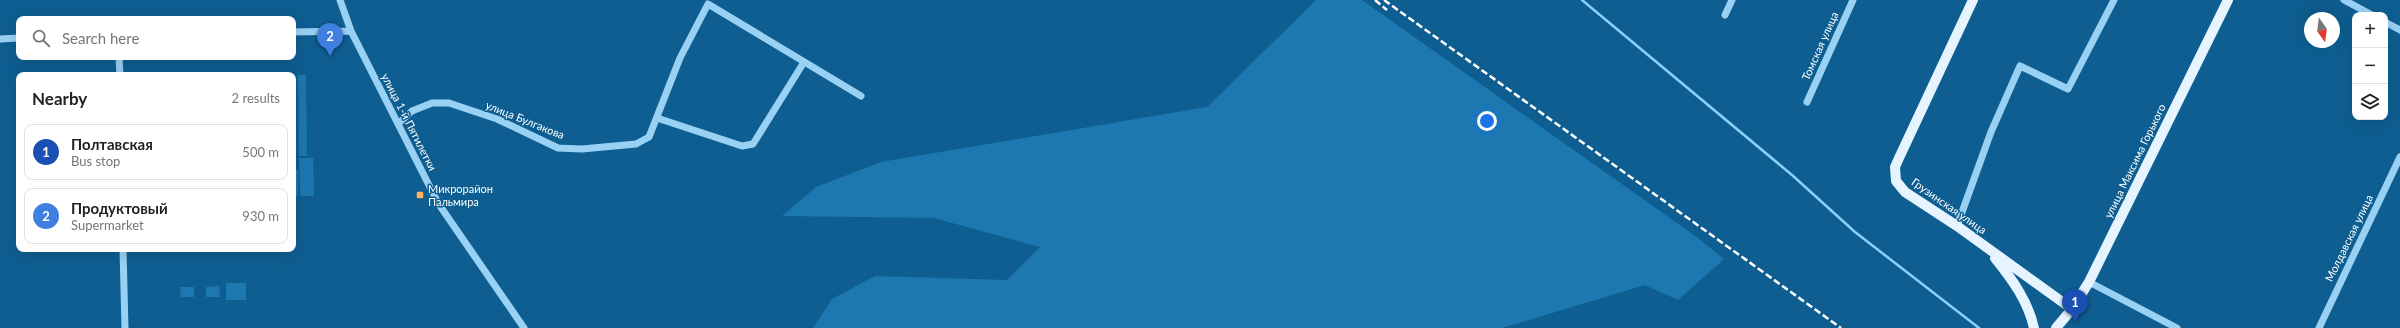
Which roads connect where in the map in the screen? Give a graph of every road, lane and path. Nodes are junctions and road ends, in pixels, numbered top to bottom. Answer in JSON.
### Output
{"nodes":[{"id":1,"x":340,"y":0,"type":"edge"},
{"id":2,"x":1732,"y":0,"type":"edge"},
{"id":3,"x":1853,"y":0,"type":"edge"},
{"id":4,"x":1973,"y":0,"type":"edge"},
{"id":5,"x":2114,"y":0,"type":"edge"},
{"id":6,"x":2228,"y":0,"type":"edge"},
{"id":7,"x":2344,"y":0,"type":"edge"},
{"id":8,"x":2366,"y":12,"type":"edge"},
{"id":9,"x":1725,"y":15,"type":"dead end"},
{"id":10,"x":2388,"y":24,"type":"edge"},
{"id":11,"x":2400,"y":30,"type":"edge"},
{"id":12,"x":351,"y":31,"type":"junction"},
{"id":13,"x":296,"y":32,"type":"edge"},
{"id":14,"x":16,"y":38,"type":"edge"},
{"id":15,"x":0,"y":39,"type":"edge"},
{"id":16,"x":120,"y":60,"type":"edge"},
{"id":17,"x":804,"y":62,"type":"junction"},
{"id":18,"x":120,"y":72,"type":"edge"},
{"id":19,"x":862,"y":96,"type":"dead end"},
{"id":20,"x":1807,"y":102,"type":"dead end"},
{"id":21,"x":657,"y":118,"type":"junction"},
{"id":22,"x":398,"y":124,"type":"junction"},
{"id":23,"x":2400,"y":158,"type":"edge"},
{"id":24,"x":1957,"y":226,"type":"junction"},
{"id":25,"x":1980,"y":242,"type":"junction"},
{"id":26,"x":123,"y":252,"type":"edge"},
{"id":27,"x":2089,"y":282,"type":"junction"},
{"id":28,"x":2072,"y":309,"type":"junction"},
{"id":29,"x":125,"y":328,"type":"edge"},
{"id":30,"x":524,"y":328,"type":"edge"},
{"id":31,"x":2034,"y":328,"type":"edge"},
{"id":32,"x":2056,"y":328,"type":"edge"},
{"id":33,"x":2177,"y":328,"type":"edge"},
{"id":34,"x":2319,"y":328,"type":"edge"}],
"edges":[{"from":1,"to":12,"type":"street","name":"улица 1-й Пятилетки"},
{"from":2,"to":9,"type":"street"},
{"from":3,"to":20,"type":"street","name":"Томская улица"},
{"from":4,"to":24,"type":"main road","name":"Грузинская улица"},
{"from":5,"to":24,"type":"street"},
{"from":6,"to":27,"type":"main road","name":"улица Максима Горького"},
{"from":7,"to":8,"type":"street"},
{"from":10,"to":11,"type":"street"},
{"from":12,"to":13,"type":"street"},
{"from":12,"to":22,"type":"street","name":"улица 1-й Пятилетки"},
{"from":14,"to":15,"type":"street"},
{"from":16,"to":18,"type":"street"},
{"from":17,"to":19,"type":"street"},
{"from":17,"to":21,"type":"street"},
{"from":17,"to":21,"type":"street","name":"улица Булгакова"},
{"from":21,"to":22,"type":"street","name":"улица Булгакова"},
{"from":22,"to":30,"type":"street","name":"улица 1-й Пятилетки"},
{"from":23,"to":34,"type":"street","name":"Молдавская улица"},
{"from":24,"to":25,"type":"main road","name":"Грузинская улица"},
{"from":25,"to":28,"type":"main road","name":"Грузинская улица"},
{"from":25,"to":31,"type":"main road"},
{"from":26,"to":29,"type":"street"},
{"from":27,"to":28,"type":"main road","name":"улица Максима Горького"},
{"from":27,"to":33,"type":"street"},
{"from":28,"to":32,"type":"main road","name":"улица Максима Горького"}]}
